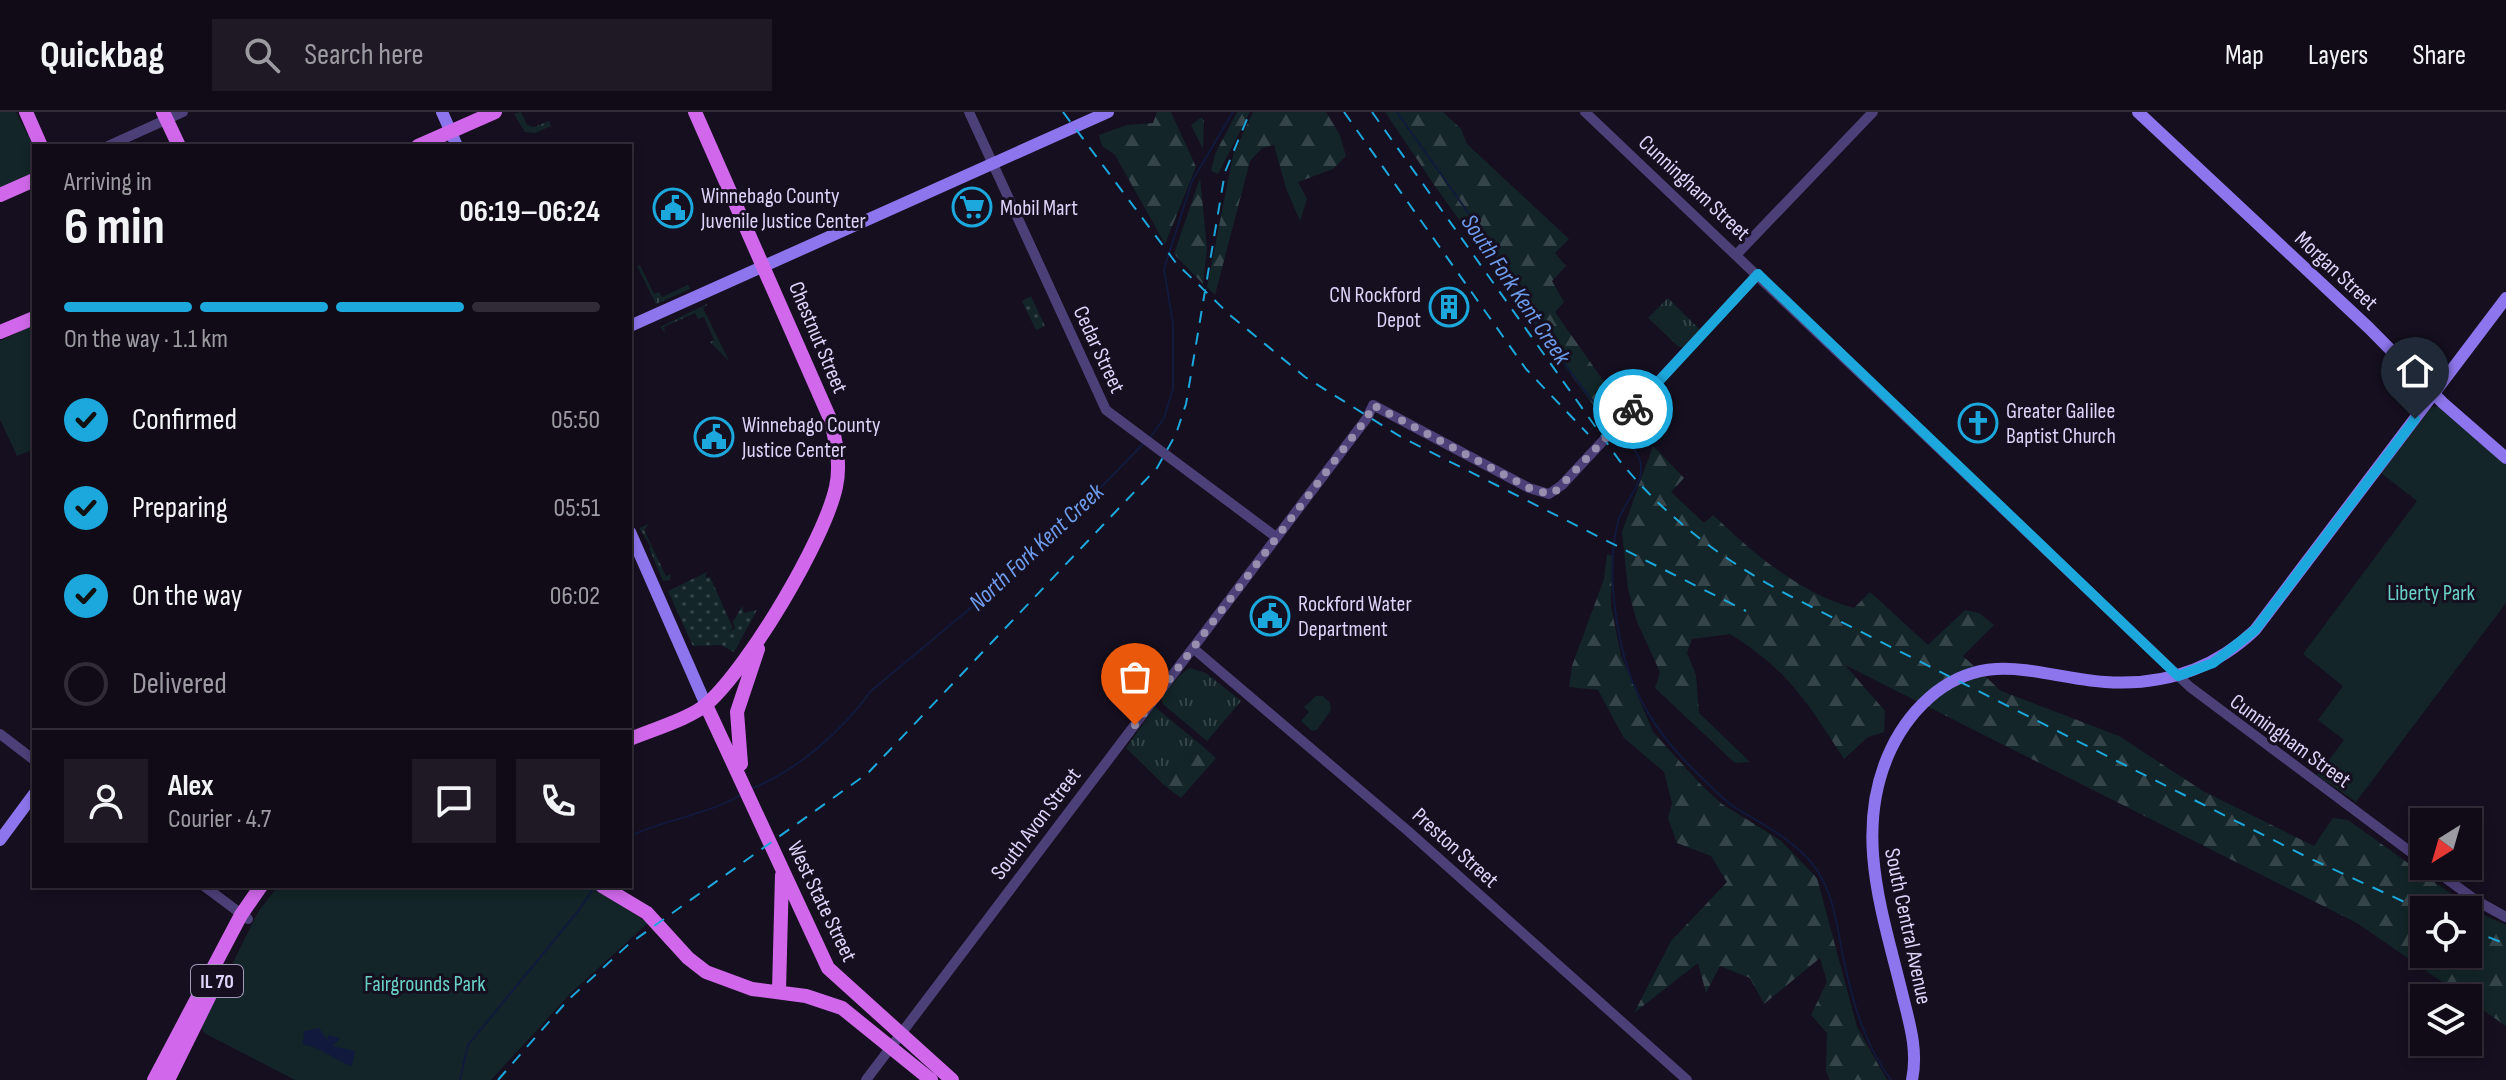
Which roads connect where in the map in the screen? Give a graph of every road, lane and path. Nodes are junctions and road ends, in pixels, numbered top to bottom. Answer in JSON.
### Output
{"nodes":[{"id":1,"x":26,"y":112,"type":"edge"},
{"id":2,"x":183,"y":112,"type":"edge"},
{"id":3,"x":442,"y":112,"type":"edge"},
{"id":4,"x":495,"y":112,"type":"edge"},
{"id":5,"x":695,"y":112,"type":"edge"},
{"id":6,"x":969,"y":112,"type":"edge"},
{"id":7,"x":1108,"y":112,"type":"edge"},
{"id":8,"x":1585,"y":112,"type":"edge"},
{"id":9,"x":1873,"y":112,"type":"edge"},
{"id":10,"x":2138,"y":112,"type":"edge"},
{"id":11,"x":165,"y":116,"type":"edge"},
{"id":12,"x":450,"y":132,"type":"junction"},
{"id":13,"x":40,"y":144,"type":"edge"},
{"id":14,"x":112,"y":144,"type":"edge"},
{"id":15,"x":178,"y":144,"type":"edge"},
{"id":16,"x":423,"y":144,"type":"edge"},
{"id":17,"x":456,"y":144,"type":"edge"},
{"id":18,"x":992,"y":163,"type":"junction"},
{"id":19,"x":32,"y":181,"type":"edge"},
{"id":20,"x":0,"y":195,"type":"edge"},
{"id":21,"x":1737,"y":254,"type":"junction"},
{"id":22,"x":765,"y":266,"type":"junction"},
{"id":23,"x":1758,"y":274,"type":"junction"},
{"id":24,"x":2506,"y":298,"type":"edge"},
{"id":25,"x":32,"y":319,"type":"edge"},
{"id":26,"x":632,"y":325,"type":"edge"},
{"id":27,"x":0,"y":332,"type":"edge"},
{"id":28,"x":2434,"y":394,"type":"junction"},
{"id":29,"x":2506,"y":458,"type":"edge"},
{"id":30,"x":632,"y":537,"type":"edge"},
{"id":31,"x":1276,"y":537,"type":"junction"},
{"id":32,"x":763,"y":634,"type":"junction"},
{"id":33,"x":1194,"y":649,"type":"junction"},
{"id":34,"x":2178,"y":676,"type":"junction"},
{"id":35,"x":706,"y":705,"type":"junction"},
{"id":36,"x":0,"y":734,"type":"edge"},
{"id":37,"x":632,"y":738,"type":"edge"},
{"id":38,"x":32,"y":758,"type":"edge"},
{"id":39,"x":745,"y":785,"type":"junction"},
{"id":40,"x":32,"y":797,"type":"edge"},
{"id":41,"x":0,"y":840,"type":"edge"},
{"id":42,"x":2410,"y":852,"type":"edge"},
{"id":43,"x":782,"y":869,"type":"junction"},
{"id":44,"x":2448,"y":880,"type":"edge"},
{"id":45,"x":207,"y":888,"type":"edge"},
{"id":46,"x":260,"y":888,"type":"edge"},
{"id":47,"x":270,"y":888,"type":"edge"},
{"id":48,"x":606,"y":888,"type":"edge"},
{"id":49,"x":244,"y":917,"type":"junction"},
{"id":50,"x":2506,"y":917,"type":"edge"},
{"id":51,"x":779,"y":990,"type":"junction"},
{"id":52,"x":896,"y":1039,"type":"junction"},
{"id":53,"x":154,"y":1080,"type":"edge"},
{"id":54,"x":168,"y":1080,"type":"edge"},
{"id":55,"x":866,"y":1080,"type":"edge"},
{"id":56,"x":931,"y":1080,"type":"edge"},
{"id":57,"x":952,"y":1080,"type":"edge"},
{"id":58,"x":1687,"y":1080,"type":"edge"},
{"id":59,"x":1912,"y":1080,"type":"edge"}],
"edges":[{"from":1,"to":13,"type":"main road"},
{"from":2,"to":11,"type":"street"},
{"from":3,"to":12,"type":"main road"},
{"from":4,"to":12,"type":"main road"},
{"from":5,"to":22,"type":"main road","name":"Chestnut Street"},
{"from":6,"to":18,"type":"street","name":"Cedar Street"},
{"from":7,"to":18,"type":"main road"},
{"from":8,"to":21,"type":"street","name":"Cunningham Street"},
{"from":9,"to":21,"type":"street"},
{"from":10,"to":28,"type":"main road","name":"Morgan Street"},
{"from":11,"to":14,"type":"street"},
{"from":11,"to":15,"type":"main road"},
{"from":12,"to":16,"type":"main road"},
{"from":12,"to":17,"type":"main road"},
{"from":18,"to":22,"type":"main road"},
{"from":18,"to":31,"type":"street","name":"Cedar Street"},
{"from":19,"to":20,"type":"main road"},
{"from":21,"to":23,"type":"street","name":"Cunningham Street"},
{"from":22,"to":26,"type":"main road"},
{"from":22,"to":32,"type":"main road","name":"Chestnut Street"},
{"from":23,"to":31,"type":"street","name":"South Avon Street"},
{"from":23,"to":34,"type":"street","name":"Cunningham Street"},
{"from":24,"to":28,"type":"main road","name":"South Central Avenue"},
{"from":25,"to":27,"type":"main road"},
{"from":28,"to":29,"type":"main road","name":"Morgan Street"},
{"from":28,"to":34,"type":"main road","name":"South Central Avenue"},
{"from":30,"to":35,"type":"main road","name":"West State Street"},
{"from":31,"to":33,"type":"street","name":"South Avon Street"},
{"from":32,"to":35,"type":"main road"},
{"from":32,"to":39,"type":"main road"},
{"from":33,"to":52,"type":"street","name":"South Avon Street"},
{"from":33,"to":58,"type":"street","name":"Preston Street"},
{"from":34,"to":42,"type":"street","name":"Cunningham Street"},
{"from":34,"to":59,"type":"main road","name":"South Central Avenue"},
{"from":35,"to":37,"type":"main road"},
{"from":35,"to":39,"type":"main road","name":"West State Street"},
{"from":36,"to":38,"type":"street"},
{"from":39,"to":43,"type":"main road","name":"West State Street"},
{"from":40,"to":41,"type":"main road"},
{"from":43,"to":51,"type":"main road"},
{"from":43,"to":52,"type":"main road","name":"West State Street"},
{"from":44,"to":50,"type":"street"},
{"from":45,"to":49,"type":"street"},
{"from":46,"to":49,"type":"main road","number":"IL 70"},
{"from":47,"to":49,"type":"main road","number":"IL 70"},
{"from":48,"to":51,"type":"main road","name":"West State Street"},
{"from":49,"to":53,"type":"main road","number":"IL 70"},
{"from":49,"to":54,"type":"main road","number":"IL 70"},
{"from":51,"to":52,"type":"main road","name":"West State Street"},
{"from":52,"to":55,"type":"street","name":"South Avon Street"},
{"from":52,"to":56,"type":"main road","name":"West State Street"},
{"from":52,"to":57,"type":"main road","name":"West State Street"}]}
